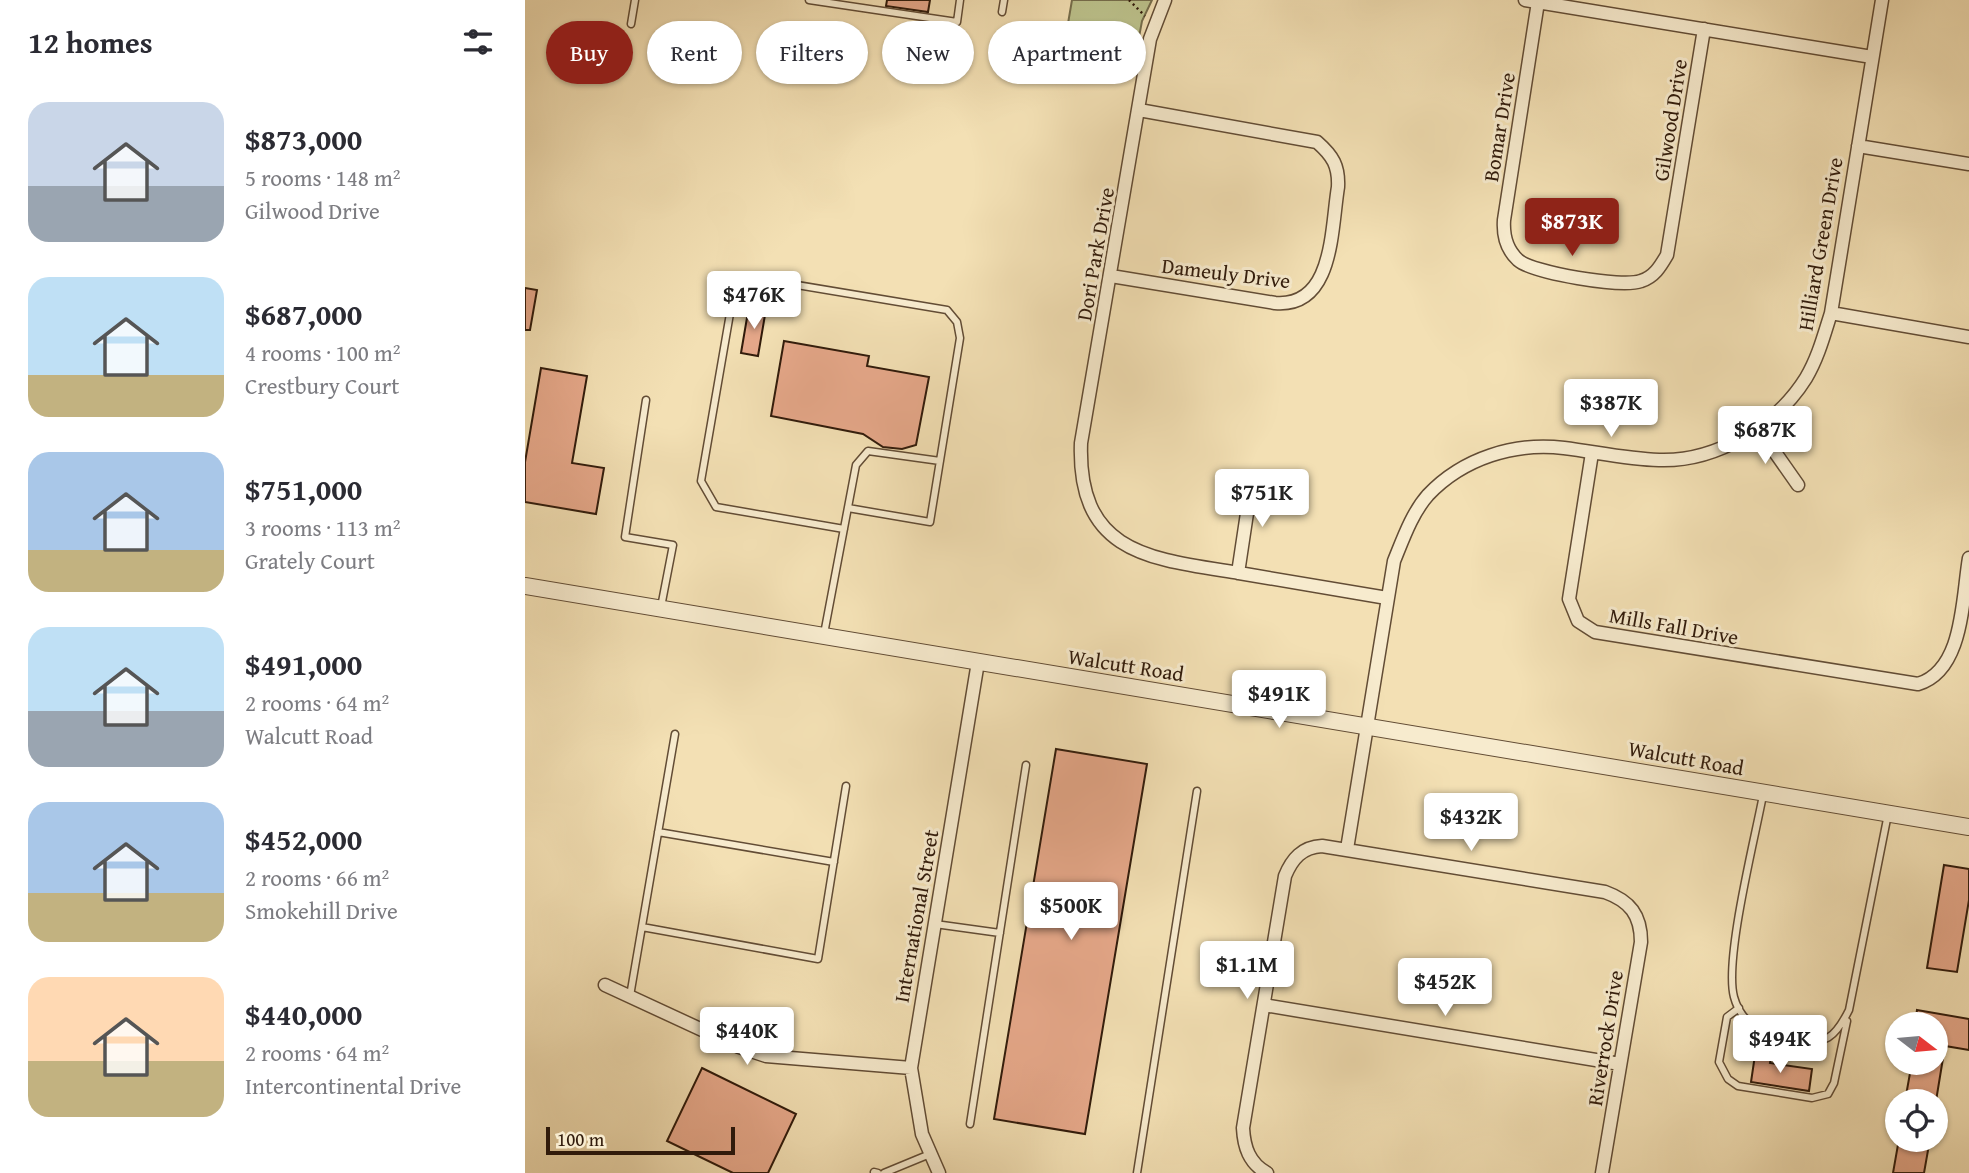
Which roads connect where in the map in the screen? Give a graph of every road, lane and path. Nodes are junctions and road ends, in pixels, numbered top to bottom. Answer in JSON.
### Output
{"nodes":[{"id":1,"x":635,"y":0,"type":"edge"},
{"id":2,"x":810,"y":0,"type":"edge"},
{"id":3,"x":960,"y":0,"type":"edge"},
{"id":4,"x":1004,"y":0,"type":"edge"},
{"id":5,"x":1129,"y":0,"type":"edge"},
{"id":6,"x":1165,"y":0,"type":"edge"},
{"id":7,"x":1525,"y":0,"type":"edge"},
{"id":8,"x":1882,"y":0,"type":"edge"},
{"id":9,"x":1538,"y":2,"type":"junction"},
{"id":10,"x":854,"y":3,"type":"edge"},
{"id":11,"x":1002,"y":12,"type":"dead end"},
{"id":12,"x":1145,"y":16,"type":"dead end"},
{"id":13,"x":632,"y":21,"type":"edge"},
{"id":14,"x":1704,"y":29,"type":"junction"},
{"id":15,"x":1872,"y":57,"type":"junction"},
{"id":16,"x":1139,"y":110,"type":"junction"},
{"id":17,"x":1858,"y":146,"type":"junction"},
{"id":18,"x":1969,"y":164,"type":"edge"},
{"id":19,"x":1514,"y":255,"type":"joint"},
{"id":20,"x":1111,"y":276,"type":"junction"},
{"id":21,"x":1831,"y":313,"type":"junction"},
{"id":22,"x":1969,"y":337,"type":"edge"},
{"id":23,"x":646,"y":400,"type":"dead end"},
{"id":24,"x":1758,"y":428,"type":"junction"},
{"id":25,"x":1592,"y":453,"type":"junction"},
{"id":26,"x":940,"y":461,"type":"junction"},
{"id":27,"x":1252,"y":480,"type":"dead end"},
{"id":28,"x":1798,"y":485,"type":"dead end"},
{"id":29,"x":848,"y":508,"type":"junction"},
{"id":30,"x":844,"y":529,"type":"junction"},
{"id":31,"x":1969,"y":558,"type":"edge"},
{"id":32,"x":1238,"y":573,"type":"junction"},
{"id":33,"x":525,"y":586,"type":"edge"},
{"id":34,"x":1387,"y":598,"type":"junction"},
{"id":35,"x":661,"y":609,"type":"junction"},
{"id":36,"x":824,"y":636,"type":"junction"},
{"id":37,"x":978,"y":662,"type":"junction"},
{"id":38,"x":1366,"y":726,"type":"junction"},
{"id":39,"x":675,"y":734,"type":"dead end"},
{"id":40,"x":1026,"y":765,"type":"dead end"},
{"id":41,"x":846,"y":786,"type":"dead end"},
{"id":42,"x":1197,"y":791,"type":"dead end"},
{"id":43,"x":1763,"y":793,"type":"junction"},
{"id":44,"x":1888,"y":814,"type":"junction"},
{"id":45,"x":1969,"y":827,"type":"edge"},
{"id":46,"x":658,"y":832,"type":"junction"},
{"id":47,"x":1347,"y":849,"type":"junction"},
{"id":48,"x":834,"y":862,"type":"junction"},
{"id":49,"x":935,"y":924,"type":"junction"},
{"id":50,"x":642,"y":927,"type":"junction"},
{"id":51,"x":1000,"y":933,"type":"junction"},
{"id":52,"x":605,"y":985,"type":"dead end"},
{"id":53,"x":630,"y":996,"type":"junction"},
{"id":54,"x":1263,"y":1005,"type":"junction"},
{"id":55,"x":1739,"y":1007,"type":"junction"},
{"id":56,"x":1849,"y":1010,"type":"junction"},
{"id":57,"x":1620,"y":1065,"type":"junction"},
{"id":58,"x":911,"y":1068,"type":"junction"},
{"id":59,"x":970,"y":1124,"type":"dead end"},
{"id":60,"x":930,"y":1154,"type":"junction"},
{"id":61,"x":884,"y":1173,"type":"edge"},
{"id":62,"x":939,"y":1173,"type":"edge"},
{"id":63,"x":1137,"y":1173,"type":"edge"},
{"id":64,"x":1267,"y":1173,"type":"edge"},
{"id":65,"x":1602,"y":1173,"type":"edge"}],
"edges":[{"from":1,"to":13,"type":"lane"},
{"from":2,"to":10,"type":"lane"},
{"from":3,"to":10,"type":"lane"},
{"from":4,"to":11,"type":"lane"},
{"from":5,"to":12,"type":"path"},
{"from":6,"to":16,"type":"street","name":"Dori Park Drive"},
{"from":7,"to":9,"type":"street"},
{"from":8,"to":15,"type":"street","name":"Hilliard Green Drive"},
{"from":9,"to":14,"type":"street"},
{"from":9,"to":19,"type":"street","name":"Bomar Drive"},
{"from":14,"to":15,"type":"street"},
{"from":14,"to":19,"type":"street","name":"Gilwood Drive"},
{"from":15,"to":17,"type":"street","name":"Hilliard Green Drive"},
{"from":16,"to":20,"type":"street","name":"Dori Park Drive"},
{"from":16,"to":20,"type":"street","name":"Dameuly Drive"},
{"from":17,"to":18,"type":"street"},
{"from":17,"to":21,"type":"street","name":"Hilliard Green Drive"},
{"from":20,"to":32,"type":"street","name":"Dori Park Drive"},
{"from":21,"to":22,"type":"street"},
{"from":21,"to":24,"type":"street","name":"Hilliard Green Drive"},
{"from":23,"to":35,"type":"lane"},
{"from":24,"to":25,"type":"street","name":"Hilliard Green Drive"},
{"from":24,"to":28,"type":"street"},
{"from":25,"to":31,"type":"street","name":"Mills Fall Drive"},
{"from":25,"to":34,"type":"street","name":"Hilliard Green Drive"},
{"from":26,"to":29,"type":"lane"},
{"from":26,"to":29,"type":"lane"},
{"from":26,"to":30,"type":"lane"},
{"from":27,"to":32,"type":"street"},
{"from":29,"to":30,"type":"lane"},
{"from":30,"to":36,"type":"lane"},
{"from":32,"to":34,"type":"street"},
{"from":33,"to":35,"type":"street","name":"Walcutt Road"},
{"from":34,"to":38,"type":"street","name":"Hilliard Green Drive"},
{"from":35,"to":36,"type":"street","name":"Walcutt Road"},
{"from":36,"to":37,"type":"street","name":"Walcutt Road"},
{"from":37,"to":38,"type":"street","name":"Walcutt Road"},
{"from":37,"to":49,"type":"street","name":"International Street"},
{"from":38,"to":43,"type":"street","name":"Walcutt Road"},
{"from":38,"to":47,"type":"street","name":"Hilliard Green Drive"},
{"from":39,"to":46,"type":"lane"},
{"from":40,"to":51,"type":"lane"},
{"from":41,"to":48,"type":"lane"},
{"from":42,"to":63,"type":"lane"},
{"from":43,"to":44,"type":"street","name":"Walcutt Road"},
{"from":43,"to":55,"type":"lane"},
{"from":44,"to":45,"type":"street","name":"Walcutt Road"},
{"from":44,"to":56,"type":"lane"},
{"from":46,"to":48,"type":"lane"},
{"from":46,"to":50,"type":"lane"},
{"from":47,"to":54,"type":"street"},
{"from":47,"to":57,"type":"street","name":"Riverrock Drive"},
{"from":48,"to":50,"type":"lane"},
{"from":49,"to":51,"type":"lane"},
{"from":49,"to":58,"type":"street","name":"International Street"},
{"from":50,"to":53,"type":"lane"},
{"from":51,"to":59,"type":"lane"},
{"from":52,"to":53,"type":"street"},
{"from":53,"to":58,"type":"street"},
{"from":54,"to":57,"type":"street"},
{"from":54,"to":64,"type":"street"},
{"from":55,"to":56,"type":"lane"},
{"from":55,"to":56,"type":"lane"},
{"from":57,"to":65,"type":"street","name":"Riverrock Drive"},
{"from":58,"to":60,"type":"street","name":"International Street"},
{"from":60,"to":61,"type":"lane"},
{"from":60,"to":62,"type":"street","name":"International Street"}]}
